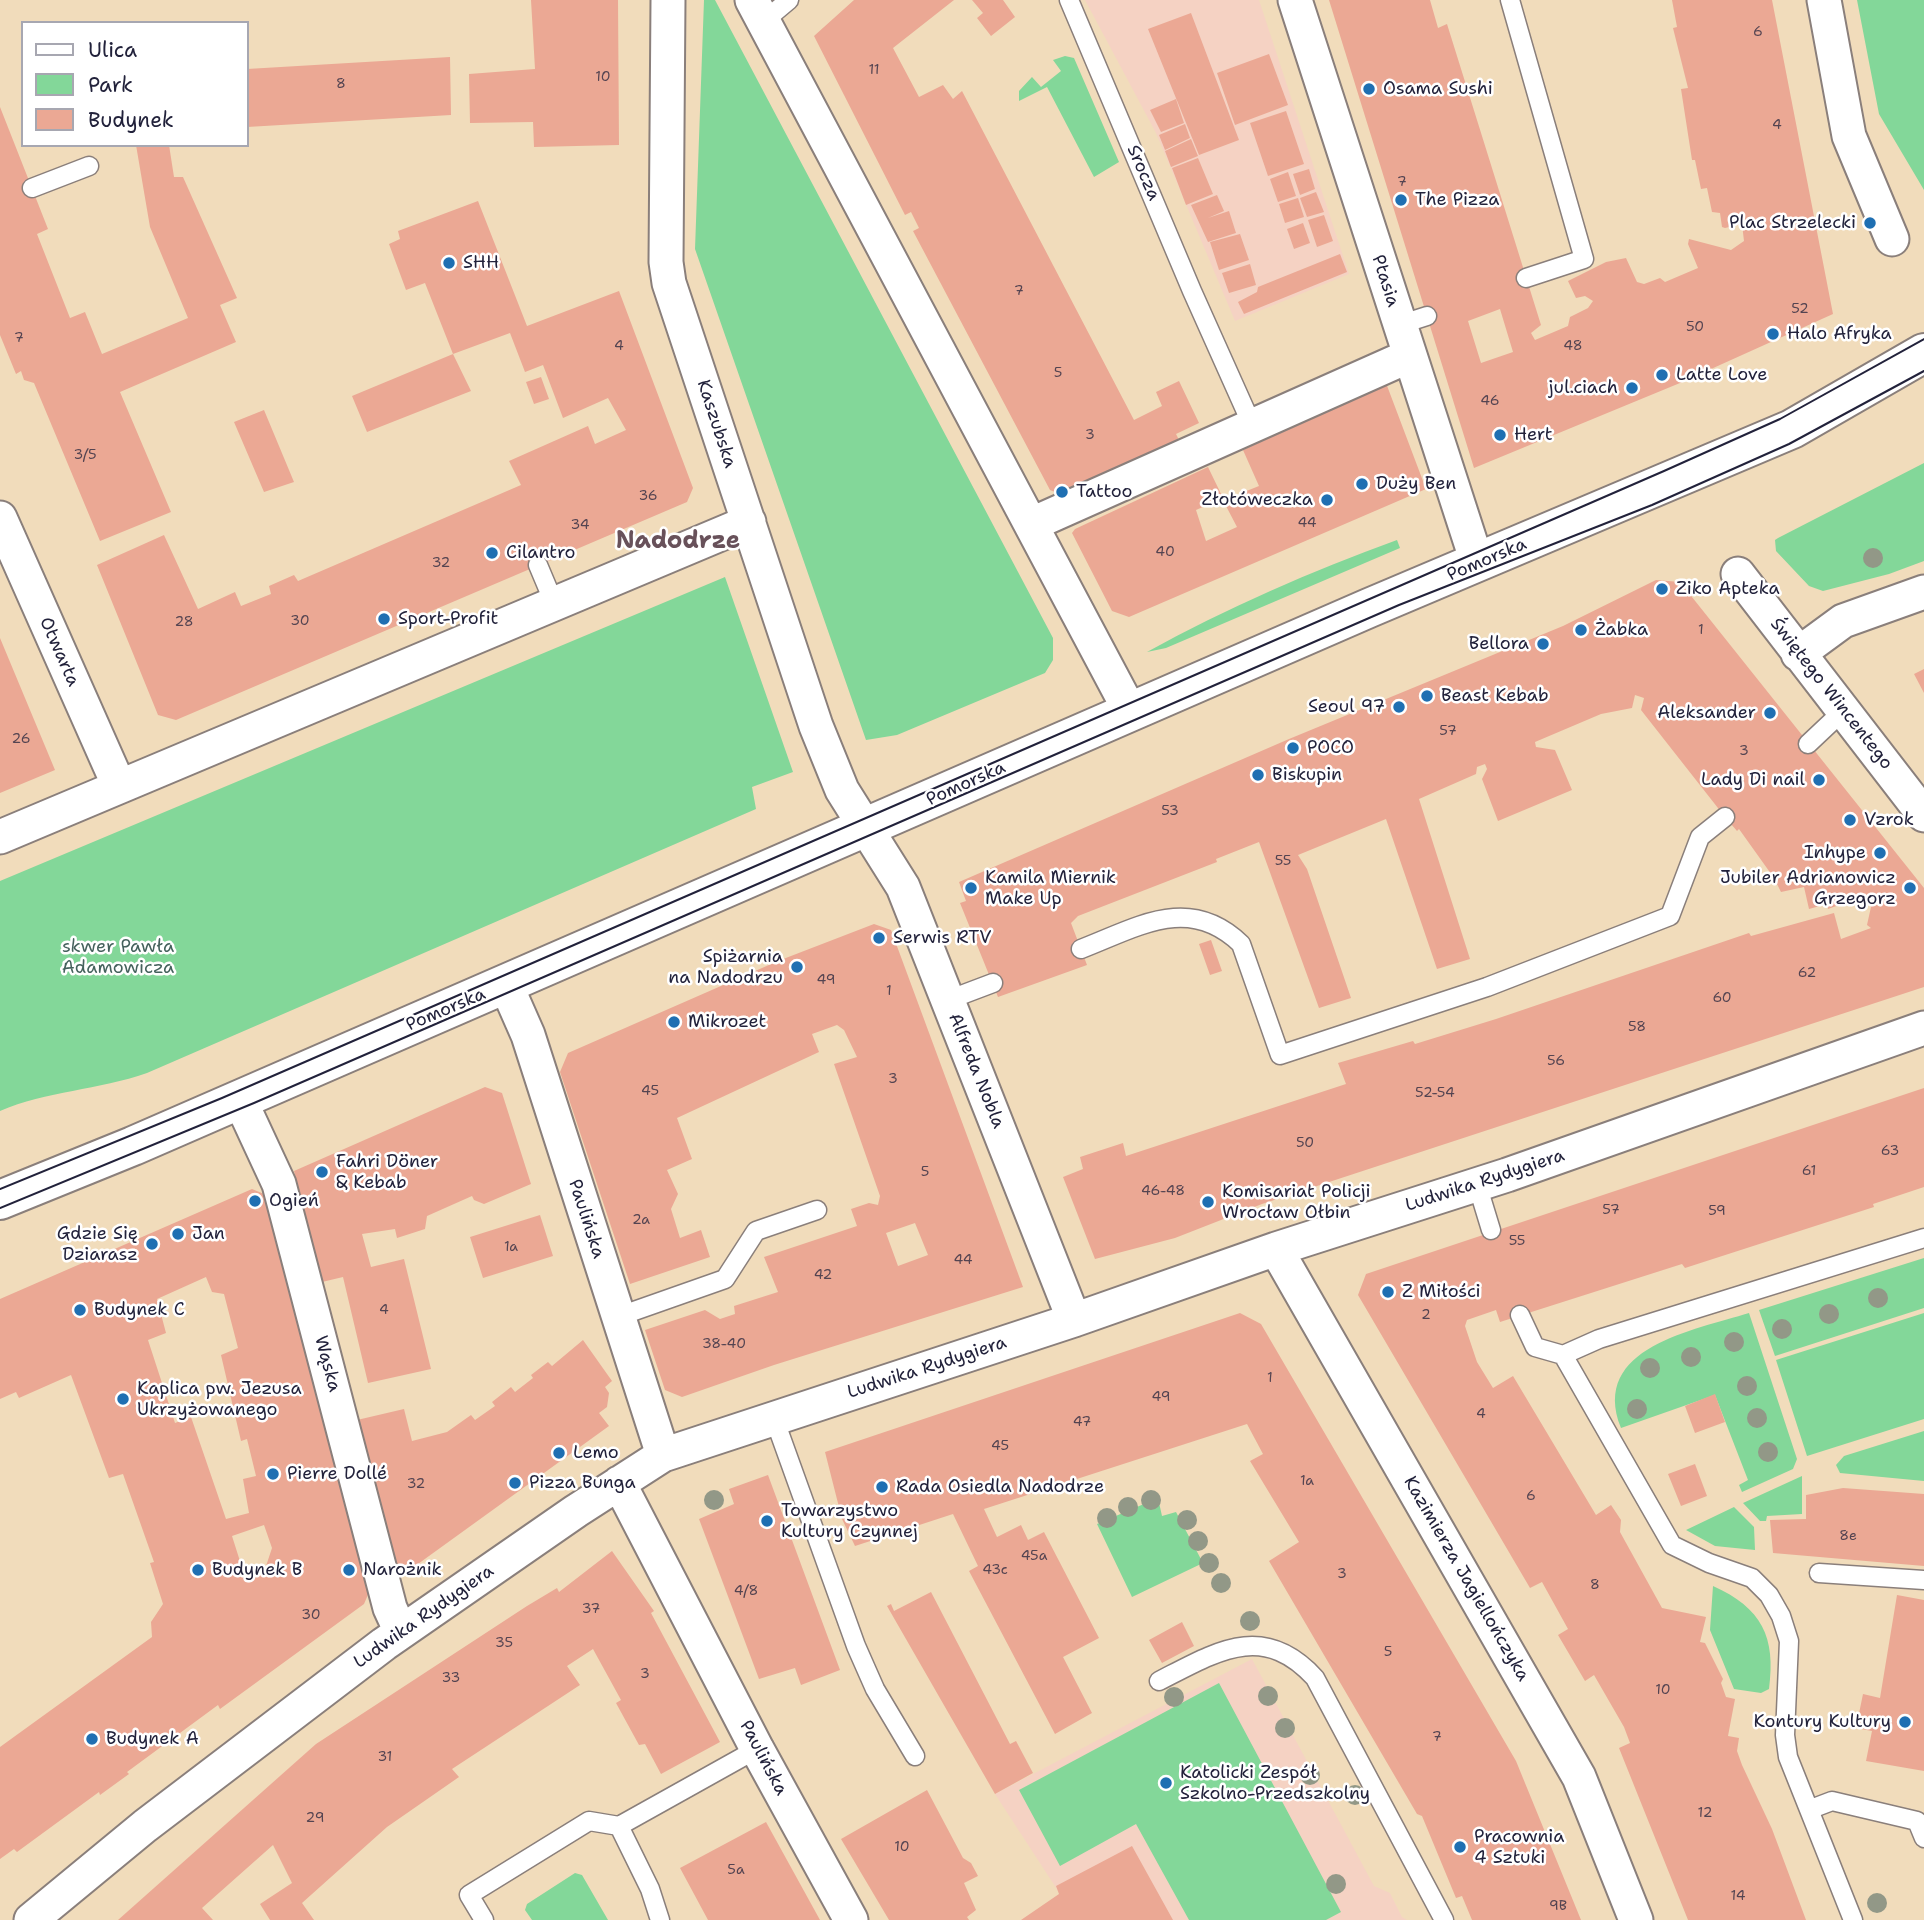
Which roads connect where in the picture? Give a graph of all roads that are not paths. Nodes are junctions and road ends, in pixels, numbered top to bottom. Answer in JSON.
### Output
{"nodes":[{"id":1,"x":668,"y":0,"type":"edge"},
{"id":2,"x":1069,"y":0,"type":"edge"},
{"id":3,"x":1295,"y":0,"type":"edge"},
{"id":4,"x":1510,"y":0,"type":"edge"},
{"id":5,"x":1824,"y":0,"type":"edge"},
{"id":6,"x":768,"y":7,"type":"edge"},
{"id":7,"x":89,"y":166,"type":"dead end"},
{"id":8,"x":32,"y":188,"type":"dead end"},
{"id":9,"x":1892,"y":239,"type":"dead end"},
{"id":10,"x":1526,"y":278,"type":"dead end"},
{"id":11,"x":1411,"y":332,"type":"junction"},
{"id":12,"x":1924,"y":353,"type":"edge"},
{"id":13,"x":1252,"y":425,"type":"junction"},
{"id":14,"x":0,"y":518,"type":"edge"},
{"id":15,"x":749,"y":522,"type":"junction"},
{"id":16,"x":1032,"y":524,"type":"junction"},
{"id":17,"x":1477,"y":562,"type":"junction"},
{"id":18,"x":537,"y":565,"type":"dead end"},
{"id":19,"x":1738,"y":573,"type":"dead end"},
{"id":20,"x":1924,"y":592,"type":"edge"},
{"id":21,"x":554,"y":603,"type":"junction"},
{"id":22,"x":1798,"y":654,"type":"junction"},
{"id":23,"x":1843,"y":711,"type":"junction"},
{"id":24,"x":1132,"y":713,"type":"junction"},
{"id":25,"x":1808,"y":744,"type":"dead end"},
{"id":26,"x":119,"y":786,"type":"junction"},
{"id":27,"x":1924,"y":815,"type":"edge"},
{"id":28,"x":1725,"y":817,"type":"dead end"},
{"id":29,"x":863,"y":829,"type":"junction"},
{"id":30,"x":0,"y":837,"type":"edge"},
{"id":31,"x":1081,"y":949,"type":"dead end"},
{"id":32,"x":993,"y":983,"type":"dead end"},
{"id":33,"x":506,"y":985,"type":"junction"},
{"id":34,"x":948,"y":1000,"type":"junction"},
{"id":35,"x":1924,"y":1028,"type":"edge"},
{"id":36,"x":240,"y":1100,"type":"junction"},
{"id":37,"x":1477,"y":1184,"type":"junction"},
{"id":38,"x":0,"y":1200,"type":"edge"},
{"id":39,"x":817,"y":1210,"type":"dead end"},
{"id":40,"x":1491,"y":1230,"type":"dead end"},
{"id":41,"x":1924,"y":1238,"type":"edge"},
{"id":42,"x":1276,"y":1249,"type":"junction"},
{"id":43,"x":1520,"y":1315,"type":"dead end"},
{"id":44,"x":617,"y":1317,"type":"junction"},
{"id":45,"x":1074,"y":1320,"type":"junction"},
{"id":46,"x":1563,"y":1355,"type":"junction"},
{"id":47,"x":774,"y":1418,"type":"junction"},
{"id":48,"x":663,"y":1455,"type":"junction"},
{"id":49,"x":618,"y":1483,"type":"junction"},
{"id":50,"x":1819,"y":1573,"type":"dead end"},
{"id":51,"x":1924,"y":1580,"type":"edge"},
{"id":52,"x":401,"y":1632,"type":"junction"},
{"id":53,"x":1158,"y":1681,"type":"dead end"},
{"id":54,"x":757,"y":1749,"type":"junction"},
{"id":55,"x":915,"y":1756,"type":"dead end"},
{"id":56,"x":1811,"y":1809,"type":"junction"},
{"id":57,"x":619,"y":1826,"type":"junction"},
{"id":58,"x":1924,"y":1838,"type":"edge"},
{"id":59,"x":29,"y":1917,"type":"edge"},
{"id":60,"x":484,"y":1920,"type":"edge"},
{"id":61,"x":660,"y":1920,"type":"edge"},
{"id":62,"x":851,"y":1920,"type":"edge"},
{"id":63,"x":1444,"y":1920,"type":"edge"},
{"id":64,"x":1636,"y":1920,"type":"edge"},
{"id":65,"x":1853,"y":1920,"type":"edge"}],
"edges":[{"from":1,"to":15,"type":"street","name":"Kaszubska"},
{"from":2,"to":13,"type":"lane","name":"Srocza"},
{"from":3,"to":11,"type":"street","name":"Ptasia"},
{"from":4,"to":10,"type":"lane"},
{"from":5,"to":9,"type":"street"},
{"from":6,"to":16,"type":"street"},
{"from":7,"to":8,"type":"lane"},
{"from":11,"to":13,"type":"street"},
{"from":11,"to":17,"type":"street","name":"Ptasia"},
{"from":12,"to":17,"type":"street","name":"Pomorska"},
{"from":13,"to":16,"type":"street"},
{"from":14,"to":26,"type":"street","name":"Otwarta"},
{"from":15,"to":21,"type":"street"},
{"from":15,"to":29,"type":"street","name":"Kaszubska"},
{"from":16,"to":24,"type":"street"},
{"from":17,"to":24,"type":"street","name":"Pomorska"},
{"from":18,"to":21,"type":"lane"},
{"from":19,"to":22,"type":"street","name":"Świętego Wincentego"},
{"from":20,"to":22,"type":"street"},
{"from":21,"to":26,"type":"street"},
{"from":22,"to":23,"type":"street","name":"Świętego Wincentego"},
{"from":23,"to":25,"type":"lane"},
{"from":23,"to":27,"type":"street","name":"Świętego Wincentego"},
{"from":24,"to":29,"type":"street","name":"Pomorska"},
{"from":26,"to":30,"type":"street"},
{"from":28,"to":31,"type":"lane"},
{"from":29,"to":33,"type":"street","name":"Pomorska"},
{"from":29,"to":34,"type":"street","name":"Alfreda Nobla"},
{"from":32,"to":34,"type":"lane"},
{"from":33,"to":36,"type":"street","name":"Pomorska"},
{"from":33,"to":44,"type":"street","name":"Paulińska"},
{"from":34,"to":45,"type":"street","name":"Alfreda Nobla"},
{"from":35,"to":37,"type":"street","name":"Ludwika Rydygiera"},
{"from":36,"to":38,"type":"street","name":"Pomorska"},
{"from":36,"to":52,"type":"street","name":"Wąska"},
{"from":37,"to":40,"type":"lane"},
{"from":37,"to":42,"type":"street","name":"Ludwika Rydygiera"},
{"from":39,"to":44,"type":"lane"},
{"from":41,"to":46,"type":"lane"},
{"from":42,"to":45,"type":"street","name":"Ludwika Rydygiera"},
{"from":42,"to":64,"type":"street","name":"Kazimierza Jagiellończyka"},
{"from":43,"to":46,"type":"lane"},
{"from":44,"to":48,"type":"street","name":"Paulińska"},
{"from":45,"to":47,"type":"street","name":"Ludwika Rydygiera"},
{"from":46,"to":56,"type":"lane"},
{"from":47,"to":48,"type":"street","name":"Ludwika Rydygiera"},
{"from":47,"to":55,"type":"lane"},
{"from":48,"to":49,"type":"street","name":"Ludwika Rydygiera"},
{"from":49,"to":52,"type":"street","name":"Ludwika Rydygiera"},
{"from":49,"to":54,"type":"street","name":"Paulińska"},
{"from":50,"to":51,"type":"lane"},
{"from":52,"to":59,"type":"street","name":"Ludwika Rydygiera"},
{"from":53,"to":63,"type":"lane"},
{"from":54,"to":57,"type":"lane"},
{"from":54,"to":62,"type":"street","name":"Paulińska"},
{"from":56,"to":58,"type":"lane"},
{"from":56,"to":65,"type":"lane"},
{"from":57,"to":60,"type":"lane"},
{"from":57,"to":61,"type":"lane"}]}
